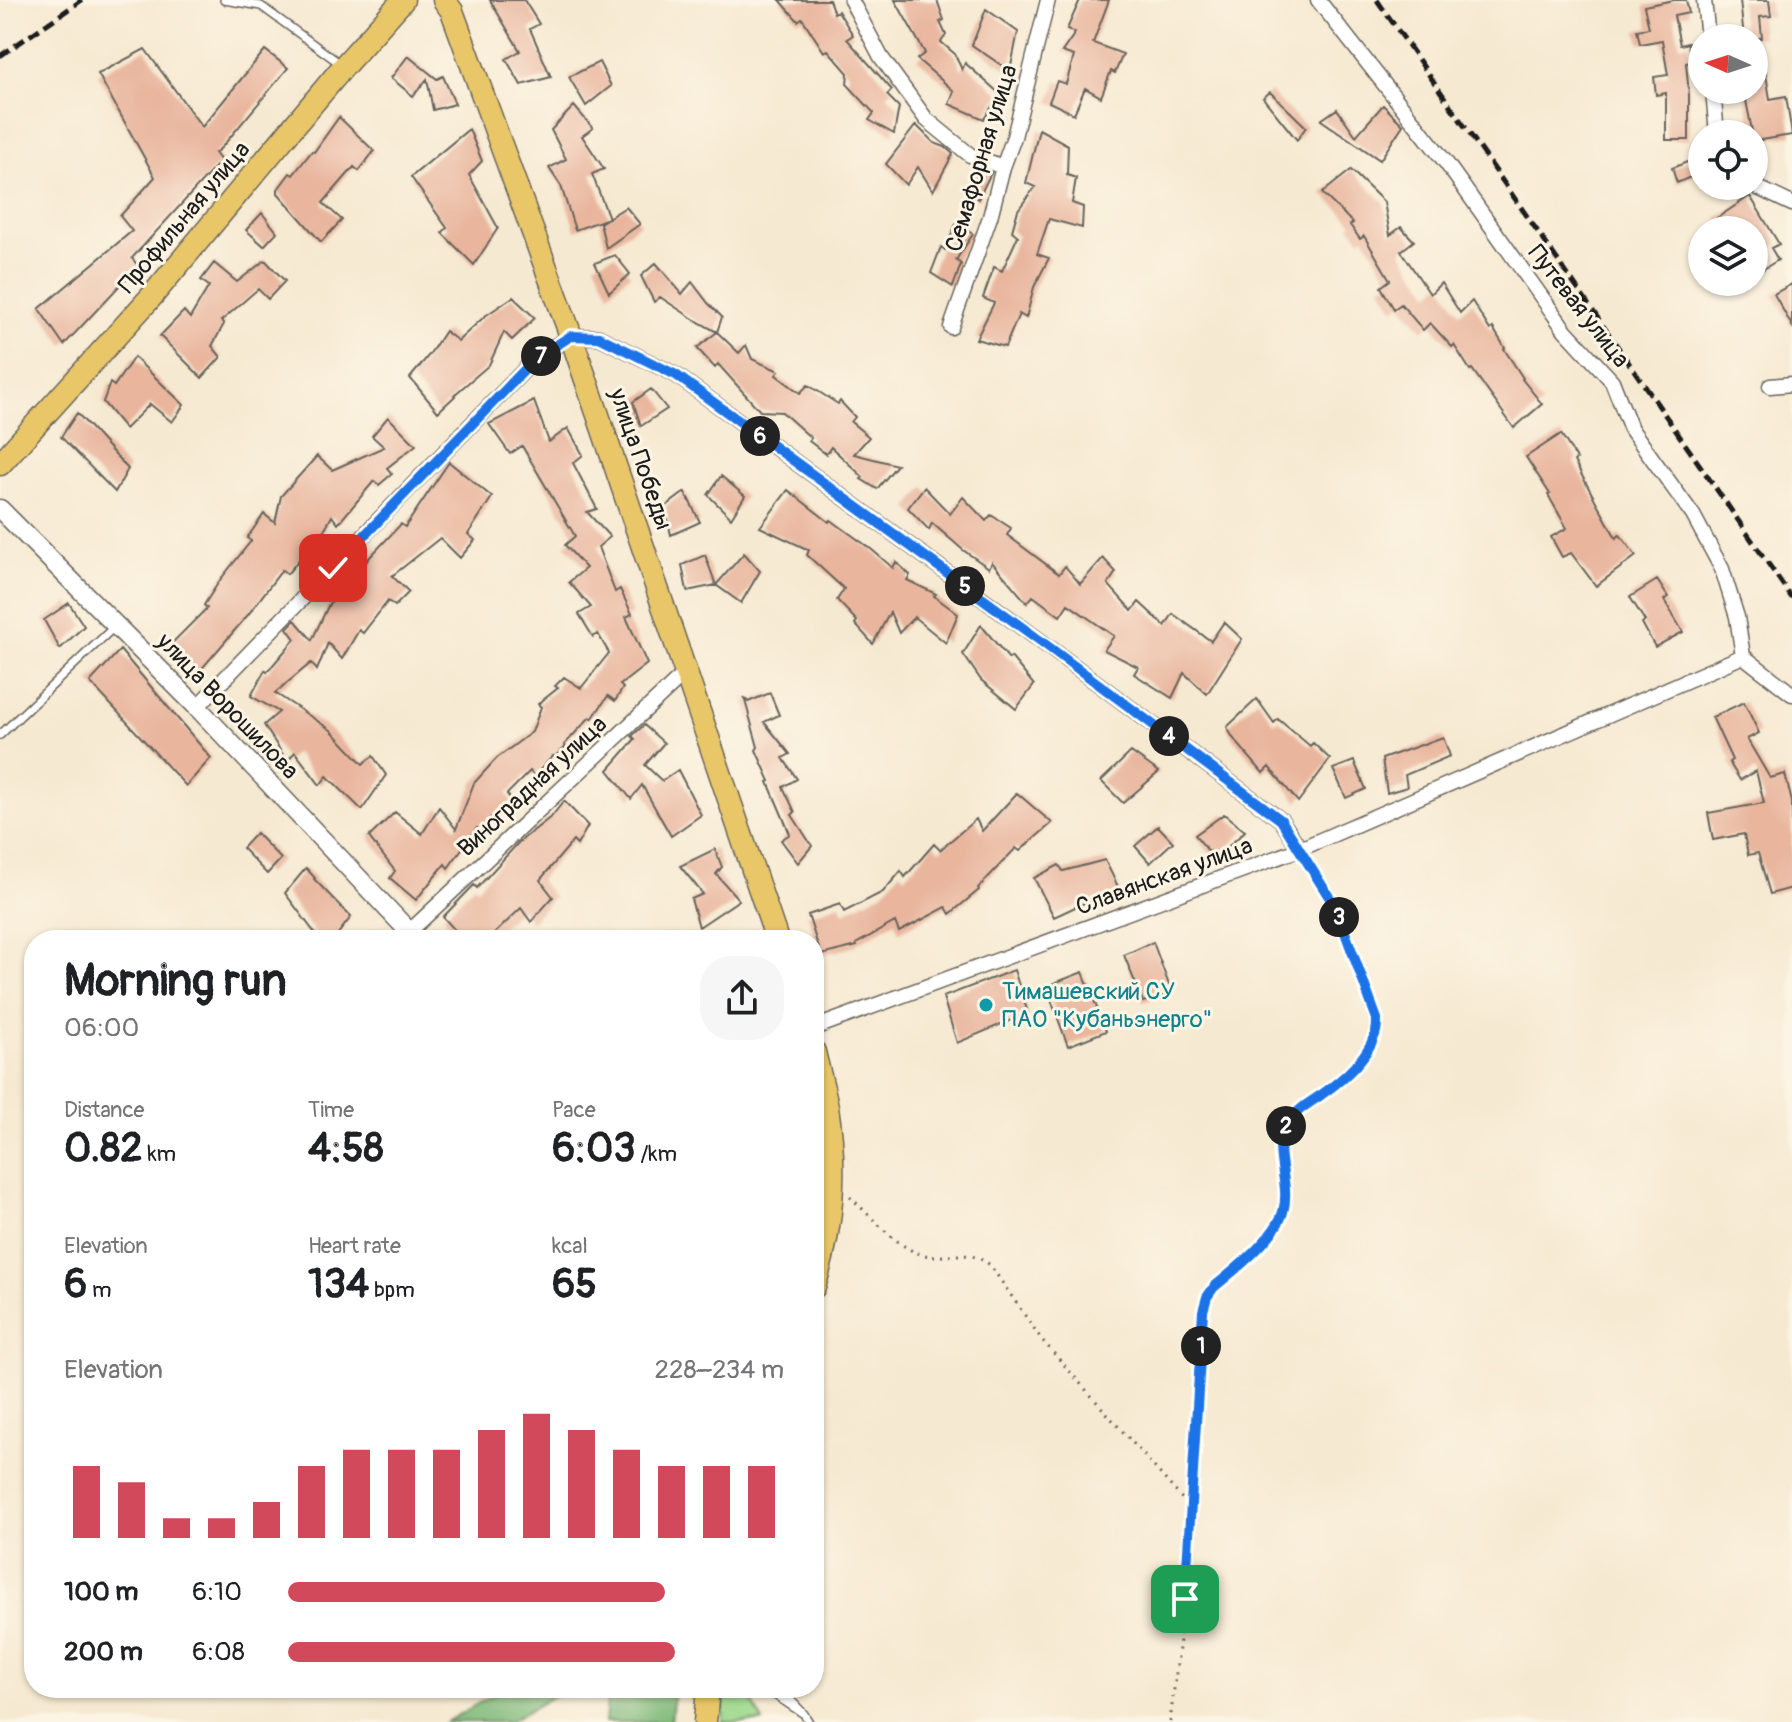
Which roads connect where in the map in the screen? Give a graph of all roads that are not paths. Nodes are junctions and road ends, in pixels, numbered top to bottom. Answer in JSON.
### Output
{"nodes":[{"id":1,"x":224,"y":0,"type":"edge"},
{"id":2,"x":403,"y":0,"type":"edge"},
{"id":3,"x":444,"y":0,"type":"edge"},
{"id":4,"x":851,"y":0,"type":"edge"},
{"id":5,"x":1048,"y":0,"type":"edge"},
{"id":6,"x":1318,"y":0,"type":"edge"},
{"id":7,"x":1704,"y":0,"type":"edge"},
{"id":8,"x":1707,"y":24,"type":"edge"},
{"id":9,"x":344,"y":66,"type":"junction"},
{"id":10,"x":1003,"y":167,"type":"junction"},
{"id":11,"x":1768,"y":193,"type":"edge"},
{"id":12,"x":1792,"y":204,"type":"edge"},
{"id":13,"x":951,"y":327,"type":"dead end"},
{"id":14,"x":571,"y":336,"type":"junction"},
{"id":15,"x":1792,"y":384,"type":"edge"},
{"id":16,"x":1770,"y":386,"type":"dead end"},
{"id":17,"x":0,"y":464,"type":"edge"},
{"id":18,"x":0,"y":509,"type":"edge"},
{"id":19,"x":116,"y":625,"type":"junction"},
{"id":20,"x":1743,"y":656,"type":"junction"},
{"id":21,"x":685,"y":673,"type":"junction"},
{"id":22,"x":1792,"y":694,"type":"edge"},
{"id":23,"x":197,"y":707,"type":"junction"},
{"id":24,"x":0,"y":735,"type":"edge"},
{"id":25,"x":1300,"y":849,"type":"junction"},
{"id":26,"x":408,"y":930,"type":"edge"},
{"id":27,"x":420,"y":930,"type":"edge"},
{"id":28,"x":774,"y":930,"type":"edge"},
{"id":29,"x":824,"y":1024,"type":"edge"},
{"id":30,"x":824,"y":1092,"type":"edge"},
{"id":31,"x":824,"y":1245,"type":"edge"},
{"id":32,"x":707,"y":1698,"type":"edge"},
{"id":33,"x":779,"y":1698,"type":"edge"},
{"id":34,"x":789,"y":1698,"type":"edge"},
{"id":35,"x":804,"y":1714,"type":"junction"},
{"id":36,"x":705,"y":1722,"type":"edge"},
{"id":37,"x":809,"y":1722,"type":"edge"}],
"edges":[{"from":1,"to":9,"type":"lane"},
{"from":2,"to":9,"type":"main road","name":"Профильная улица"},
{"from":3,"to":14,"type":"main road","name":"улица Победы"},
{"from":4,"to":10,"type":"street"},
{"from":5,"to":10,"type":"street","name":"Семафорная улица"},
{"from":6,"to":20,"type":"street","name":"Путевая улица"},
{"from":7,"to":8,"type":"street"},
{"from":9,"to":17,"type":"main road","name":"Профильная улица"},
{"from":10,"to":13,"type":"street","name":"Семафорная улица"},
{"from":11,"to":12,"type":"street"},
{"from":14,"to":21,"type":"main road","name":"улица Победы"},
{"from":14,"to":23,"type":"street"},
{"from":14,"to":25,"type":"street"},
{"from":15,"to":16,"type":"street"},
{"from":18,"to":19,"type":"street","name":"улица Ворошилова"},
{"from":19,"to":23,"type":"street","name":"улица Ворошилова"},
{"from":19,"to":24,"type":"lane"},
{"from":20,"to":22,"type":"street"},
{"from":20,"to":25,"type":"street","name":"Славянская улица"},
{"from":21,"to":27,"type":"street","name":"Виноградная улица"},
{"from":21,"to":28,"type":"main road","name":"улица Победы"},
{"from":23,"to":26,"type":"street","name":"улица Ворошилова"},
{"from":25,"to":29,"type":"street","name":"Славянская улица"},
{"from":30,"to":31,"type":"main road"},
{"from":32,"to":36,"type":"main road"},
{"from":33,"to":35,"type":"lane"},
{"from":34,"to":35,"type":"lane"},
{"from":35,"to":37,"type":"lane"}]}
